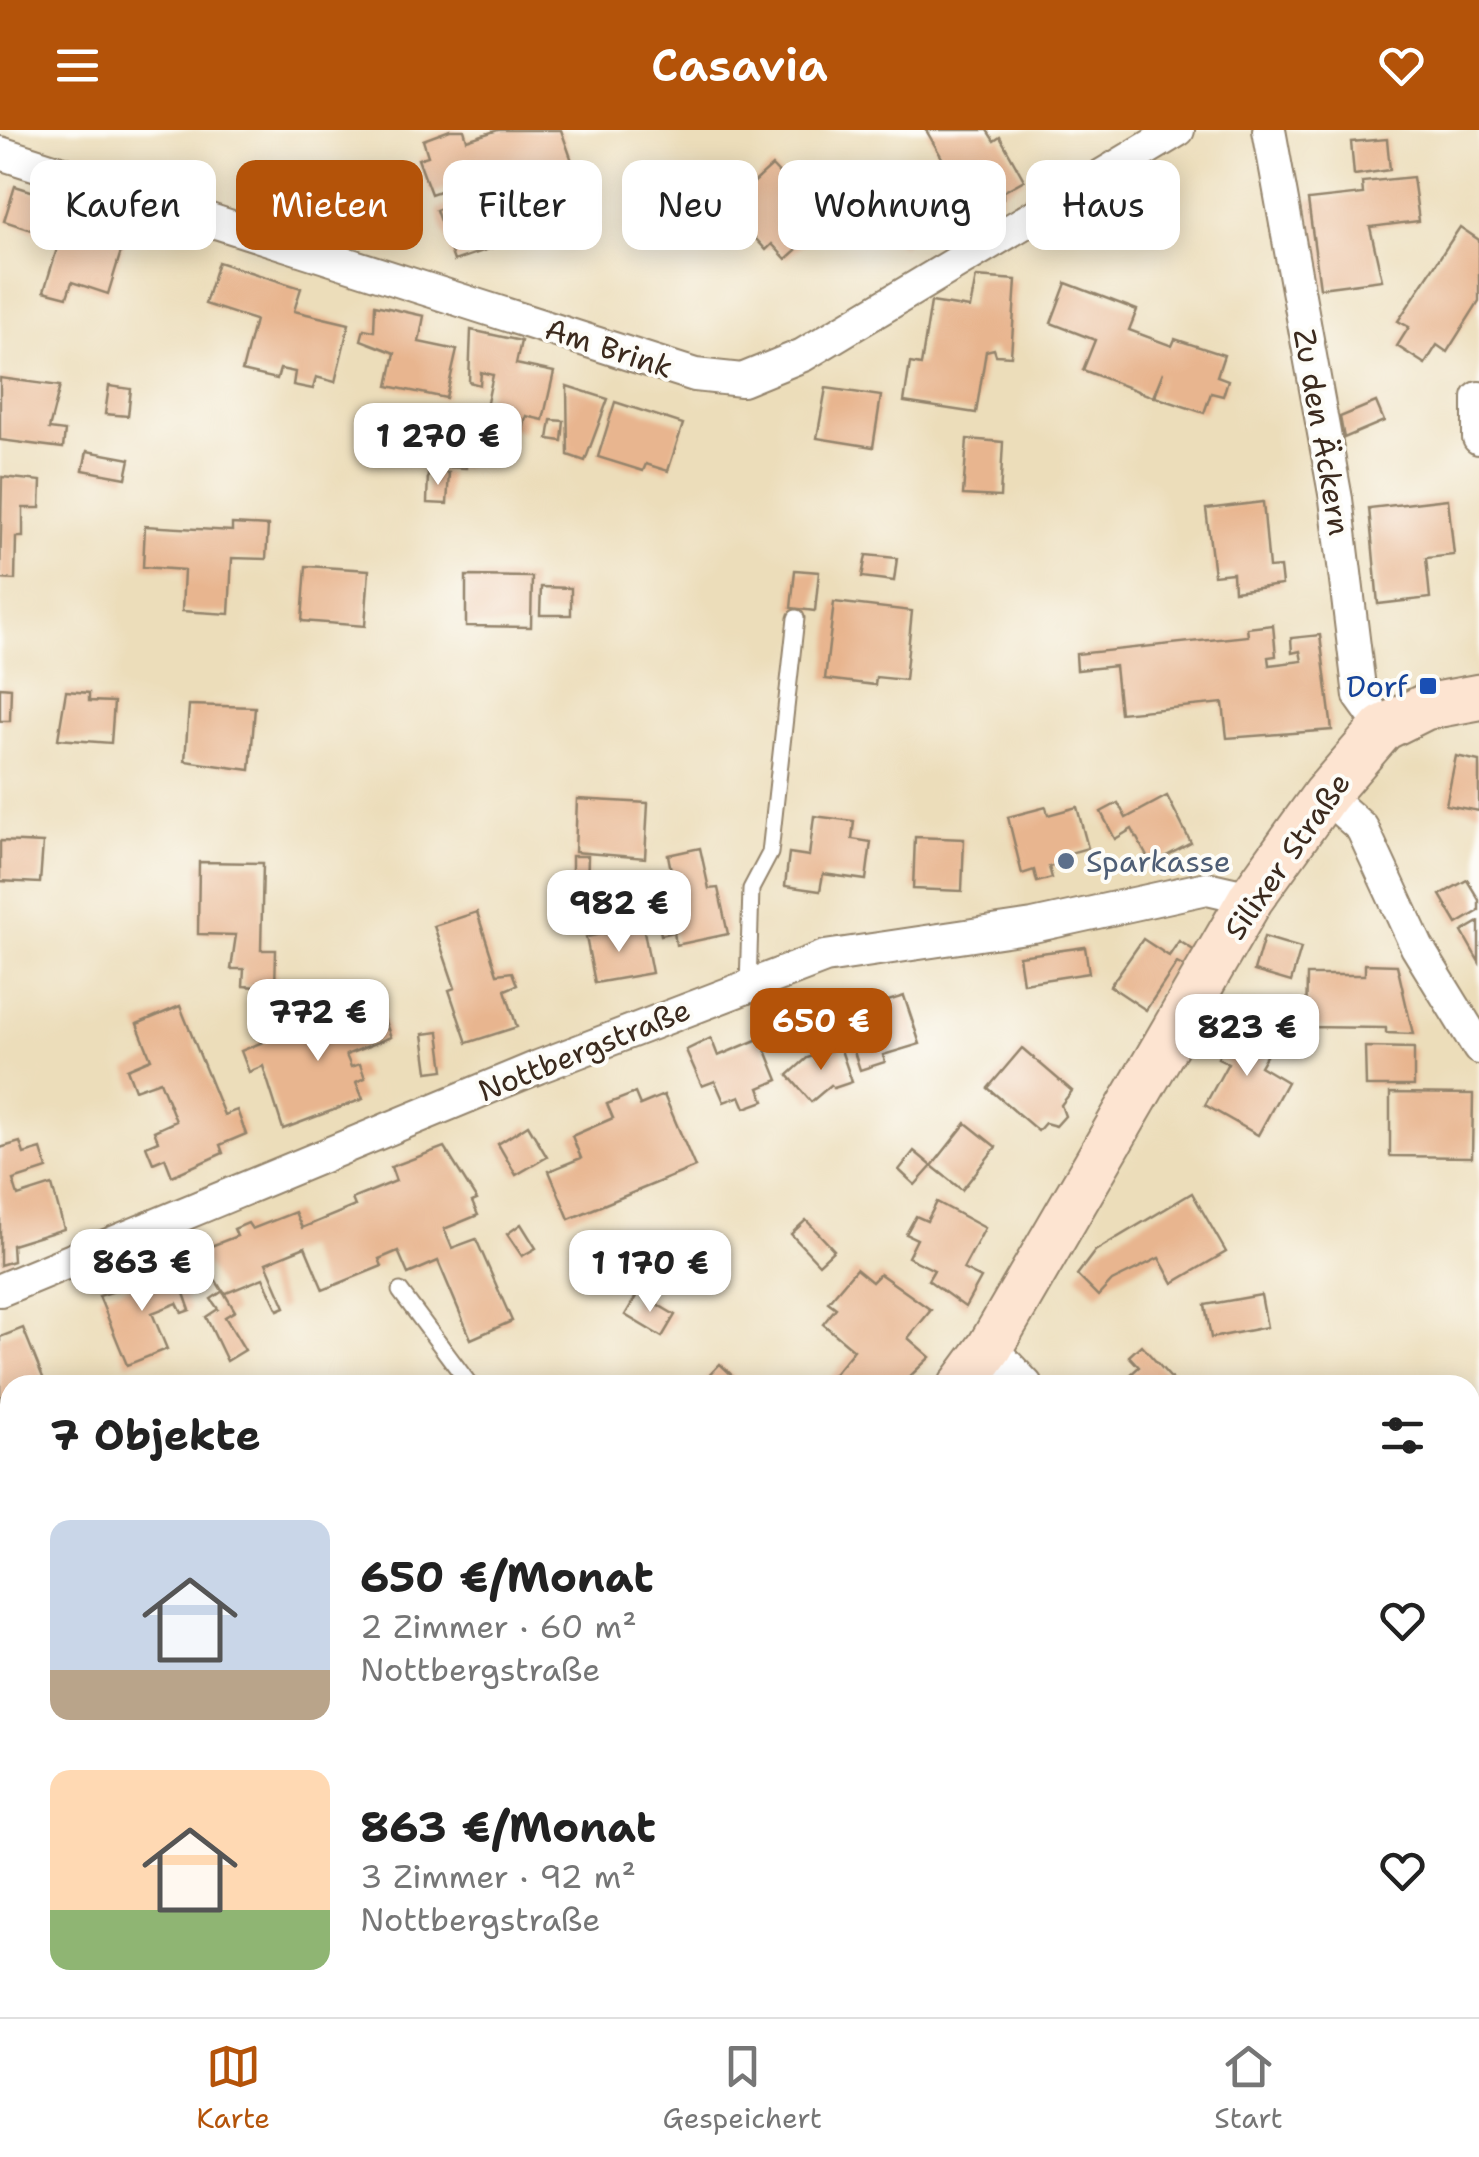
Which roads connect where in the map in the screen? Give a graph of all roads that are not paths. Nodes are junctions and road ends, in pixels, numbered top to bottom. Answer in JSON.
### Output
{"nodes":[{"id":1,"x":1178,"y":130,"type":"edge"},
{"id":2,"x":1268,"y":130,"type":"edge"},
{"id":3,"x":0,"y":153,"type":"edge"},
{"id":4,"x":1479,"y":398,"type":"edge"},
{"id":5,"x":1479,"y":438,"type":"edge"},
{"id":6,"x":796,"y":618,"type":"dead end"},
{"id":7,"x":1479,"y":698,"type":"edge"},
{"id":8,"x":1384,"y":728,"type":"junction"},
{"id":9,"x":1325,"y":795,"type":"junction"},
{"id":10,"x":1251,"y":898,"type":"junction"},
{"id":11,"x":748,"y":986,"type":"junction"},
{"id":12,"x":1479,"y":1048,"type":"edge"},
{"id":13,"x":0,"y":1290,"type":"edge"},
{"id":14,"x":400,"y":1291,"type":"dead end"},
{"id":15,"x":990,"y":1346,"type":"junction"},
{"id":16,"x":463,"y":1375,"type":"edge"},
{"id":17,"x":969,"y":1375,"type":"edge"},
{"id":18,"x":1017,"y":1375,"type":"edge"}],
"edges":[{"from":1,"to":3,"type":"street","name":"Am Brink"},
{"from":2,"to":8,"type":"street","name":"Zu den Äckern"},
{"from":4,"to":5,"type":"street"},
{"from":6,"to":11,"type":"lane"},
{"from":7,"to":8,"type":"street","name":"Silixer Straße"},
{"from":8,"to":9,"type":"street","name":"Silixer Straße"},
{"from":9,"to":10,"type":"street","name":"Silixer Straße"},
{"from":9,"to":12,"type":"street"},
{"from":10,"to":11,"type":"street","name":"Nottbergstraße"},
{"from":10,"to":15,"type":"street","name":"Silixer Straße"},
{"from":11,"to":13,"type":"street","name":"Nottbergstraße"},
{"from":14,"to":16,"type":"lane"},
{"from":15,"to":17,"type":"street","name":"Silixer Straße"},
{"from":15,"to":18,"type":"street"}]}
